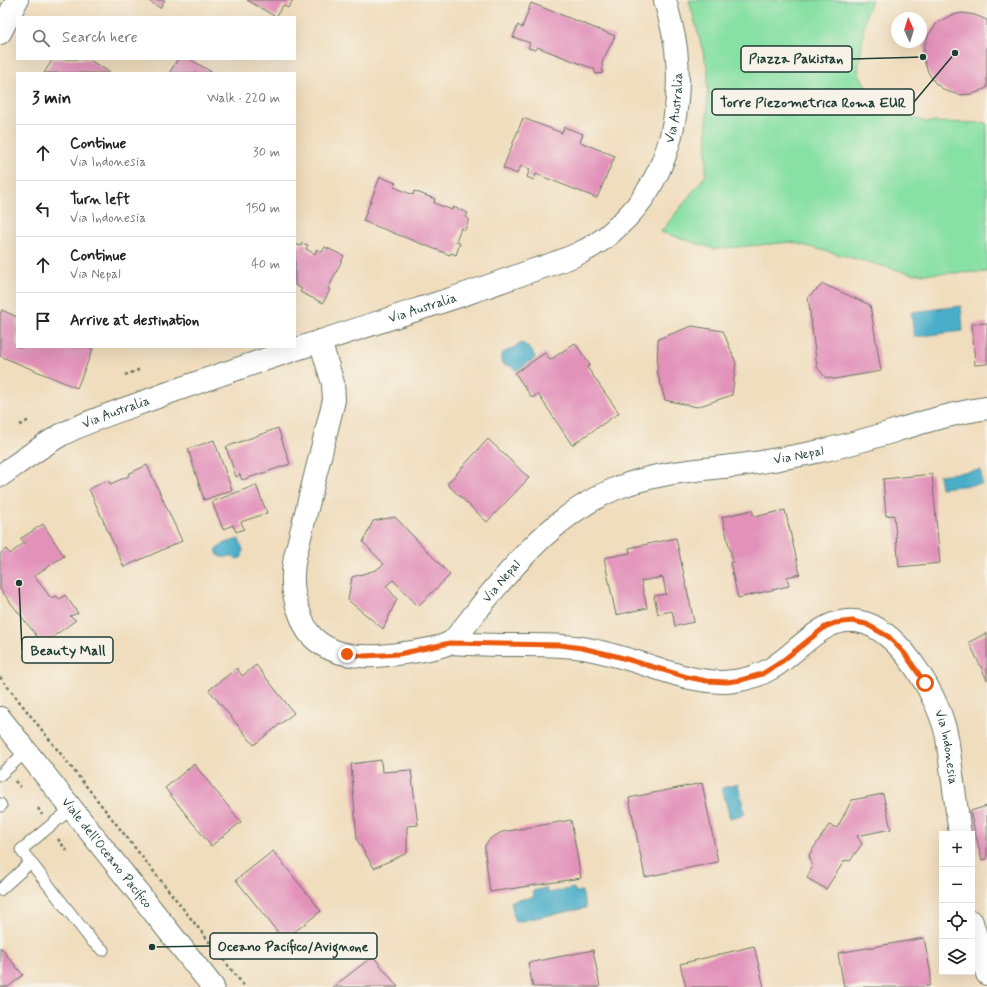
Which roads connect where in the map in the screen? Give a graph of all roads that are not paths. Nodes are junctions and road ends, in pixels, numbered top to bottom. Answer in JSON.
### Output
{"nodes":[{"id":1,"x":17,"y":0,"type":"edge"},
{"id":2,"x":665,"y":0,"type":"edge"},
{"id":3,"x":0,"y":33,"type":"edge"},
{"id":4,"x":320,"y":342,"type":"junction"},
{"id":5,"x":987,"y":408,"type":"edge"},
{"id":6,"x":0,"y":476,"type":"edge"},
{"id":7,"x":450,"y":643,"type":"junction"},
{"id":8,"x":0,"y":718,"type":"edge"},
{"id":9,"x":27,"y":752,"type":"junction"},
{"id":10,"x":0,"y":775,"type":"edge"},
{"id":11,"x":72,"y":808,"type":"junction"},
{"id":12,"x":960,"y":831,"type":"edge"},
{"id":13,"x":31,"y":862,"type":"junction"},
{"id":14,"x":0,"y":890,"type":"edge"},
{"id":15,"x":975,"y":935,"type":"edge"},
{"id":16,"x":103,"y":950,"type":"dead end"},
{"id":17,"x":987,"y":974,"type":"edge"},
{"id":18,"x":213,"y":987,"type":"edge"}],
"edges":[{"from":1,"to":3,"type":"street"},
{"from":2,"to":4,"type":"street","name":"Via Australia"},
{"from":4,"to":6,"type":"street","name":"Via Australia"},
{"from":4,"to":7,"type":"street"},
{"from":5,"to":7,"type":"street","name":"Via Nepal"},
{"from":7,"to":12,"type":"street","name":"Via Indonesia"},
{"from":8,"to":9,"type":"street","name":"Viale dell'Oceano Pacifico"},
{"from":9,"to":10,"type":"lane"},
{"from":9,"to":11,"type":"street","name":"Viale dell'Oceano Pacifico"},
{"from":11,"to":13,"type":"lane"},
{"from":11,"to":18,"type":"street","name":"Viale dell'Oceano Pacifico"},
{"from":13,"to":14,"type":"lane"},
{"from":13,"to":16,"type":"lane"},
{"from":15,"to":17,"type":"street"}]}
